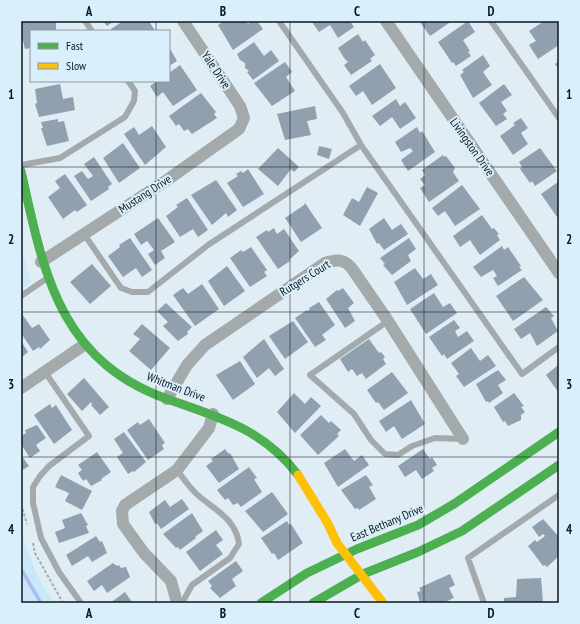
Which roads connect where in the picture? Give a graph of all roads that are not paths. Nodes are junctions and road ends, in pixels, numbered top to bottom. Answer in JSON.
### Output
{"nodes":[{"id":1,"x":85,"y":21,"type":"edge"},
{"id":2,"x":183,"y":21,"type":"edge"},
{"id":3,"x":279,"y":21,"type":"edge"},
{"id":4,"x":386,"y":21,"type":"edge"},
{"id":5,"x":491,"y":21,"type":"edge"},
{"id":6,"x":91,"y":30,"type":"edge"},
{"id":7,"x":129,"y":82,"type":"edge"},
{"id":8,"x":559,"y":118,"type":"edge"},
{"id":9,"x":243,"y":121,"type":"joint"},
{"id":10,"x":361,"y":145,"type":"junction"},
{"id":11,"x":21,"y":165,"type":"edge"},
{"id":12,"x":21,"y":171,"type":"edge"},
{"id":13,"x":84,"y":234,"type":"junction"},
{"id":14,"x":41,"y":262,"type":"junction"},
{"id":15,"x":559,"y":273,"type":"edge"},
{"id":16,"x":46,"y":279,"type":"junction"},
{"id":17,"x":21,"y":296,"type":"edge"},
{"id":18,"x":388,"y":321,"type":"junction"},
{"id":19,"x":84,"y":345,"type":"junction"},
{"id":20,"x":559,"y":347,"type":"edge"},
{"id":21,"x":45,"y":372,"type":"junction"},
{"id":22,"x":21,"y":388,"type":"edge"},
{"id":23,"x":167,"y":399,"type":"junction"},
{"id":24,"x":212,"y":414,"type":"junction"},
{"id":25,"x":559,"y":432,"type":"edge"},
{"id":26,"x":463,"y":439,"type":"joint"},
{"id":27,"x":559,"y":465,"type":"edge"},
{"id":28,"x":177,"y":470,"type":"junction"},
{"id":29,"x":559,"y":495,"type":"edge"},
{"id":30,"x":346,"y":554,"type":"junction"},
{"id":31,"x":363,"y":574,"type":"junction"},
{"id":32,"x":81,"y":603,"type":"edge"},
{"id":33,"x":177,"y":603,"type":"edge"},
{"id":34,"x":182,"y":603,"type":"edge"},
{"id":35,"x":261,"y":603,"type":"edge"},
{"id":36,"x":313,"y":603,"type":"edge"},
{"id":37,"x":383,"y":603,"type":"edge"},
{"id":38,"x":484,"y":603,"type":"edge"}],
"edges":[{"from":1,"to":6,"type":"lane"},
{"from":2,"to":9,"type":"street","name":"Yale Drive"},
{"from":3,"to":10,"type":"lane"},
{"from":4,"to":15,"type":"street","name":"Livingston Drive"},
{"from":5,"to":8,"type":"lane"},
{"from":7,"to":11,"type":"lane"},
{"from":9,"to":13,"type":"street","name":"Mustang Drive"},
{"from":10,"to":13,"type":"lane"},
{"from":10,"to":20,"type":"lane"},
{"from":12,"to":14,"type":"main road","name":"Whitman Drive"},
{"from":13,"to":14,"type":"street","name":"Mustang Drive"},
{"from":14,"to":16,"type":"main road","name":"Whitman Drive"},
{"from":16,"to":17,"type":"lane"},
{"from":16,"to":19,"type":"main road","name":"Whitman Drive"},
{"from":18,"to":23,"type":"street","name":"Rutgers Court"},
{"from":18,"to":26,"type":"street","name":"Rutgers Court"},
{"from":18,"to":26,"type":"lane"},
{"from":19,"to":21,"type":"street"},
{"from":19,"to":23,"type":"main road","name":"Whitman Drive"},
{"from":21,"to":22,"type":"street"},
{"from":21,"to":32,"type":"lane"},
{"from":23,"to":24,"type":"main road","name":"Whitman Drive"},
{"from":24,"to":28,"type":"street"},
{"from":24,"to":30,"type":"main road","name":"Whitman Drive"},
{"from":25,"to":30,"type":"main road","name":"East Bethany Drive"},
{"from":27,"to":31,"type":"main road"},
{"from":28,"to":33,"type":"street"},
{"from":28,"to":34,"type":"lane"},
{"from":29,"to":38,"type":"lane"},
{"from":30,"to":31,"type":"main road","name":"Whitman Drive"},
{"from":30,"to":35,"type":"main road","name":"East Bethany Drive"},
{"from":31,"to":36,"type":"main road"},
{"from":31,"to":37,"type":"main road","name":"Whitman Drive"}]}
